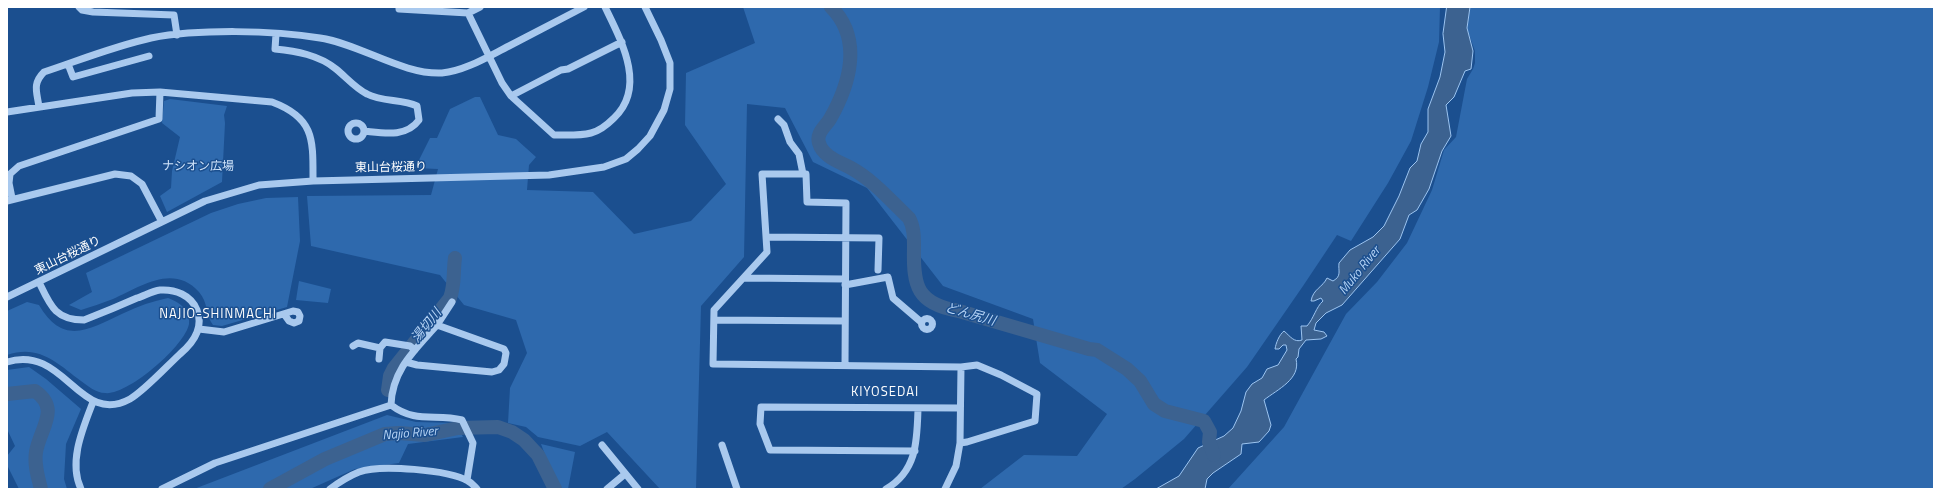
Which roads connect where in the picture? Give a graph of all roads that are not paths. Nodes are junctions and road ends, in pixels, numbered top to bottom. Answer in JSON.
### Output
{"nodes":[{"id":1,"x":79,"y":7,"type":"edge"},
{"id":2,"x":399,"y":7,"type":"edge"},
{"id":3,"x":480,"y":7,"type":"edge"},
{"id":4,"x":584,"y":7,"type":"edge"},
{"id":5,"x":605,"y":7,"type":"edge"},
{"id":6,"x":645,"y":7,"type":"edge"},
{"id":7,"x":441,"y":9,"type":"edge"},
{"id":8,"x":468,"y":13,"type":"junction"},
{"id":9,"x":276,"y":34,"type":"junction"},
{"id":10,"x":177,"y":35,"type":"junction"},
{"id":11,"x":622,"y":42,"type":"junction"},
{"id":12,"x":149,"y":56,"type":"dead end"},
{"id":13,"x":489,"y":56,"type":"junction"},
{"id":14,"x":68,"y":64,"type":"junction"},
{"id":15,"x":160,"y":92,"type":"junction"},
{"id":16,"x":511,"y":96,"type":"junction"},
{"id":17,"x":39,"y":107,"type":"junction"},
{"id":18,"x":7,"y":112,"type":"edge"},
{"id":19,"x":778,"y":119,"type":"dead end"},
{"id":20,"x":364,"y":131,"type":"dead end"},
{"id":21,"x":803,"y":174,"type":"junction"},
{"id":22,"x":313,"y":181,"type":"junction"},
{"id":23,"x":10,"y":199,"type":"edge"},
{"id":24,"x":162,"y":222,"type":"junction"},
{"id":25,"x":766,"y":237,"type":"junction"},
{"id":26,"x":845,"y":238,"type":"junction"},
{"id":27,"x":878,"y":270,"type":"dead end"},
{"id":28,"x":744,"y":278,"type":"junction"},
{"id":29,"x":39,"y":282,"type":"junction"},
{"id":30,"x":845,"y":282,"type":"junction"},
{"id":31,"x":7,"y":297,"type":"edge"},
{"id":32,"x":452,"y":302,"type":"dead end"},
{"id":33,"x":284,"y":314,"type":"dead end"},
{"id":34,"x":714,"y":320,"type":"junction"},
{"id":35,"x":845,"y":321,"type":"junction"},
{"id":36,"x":922,"y":322,"type":"dead end"},
{"id":37,"x":437,"y":325,"type":"junction"},
{"id":38,"x":199,"y":329,"type":"junction"},
{"id":39,"x":352,"y":346,"type":"dead end"},
{"id":40,"x":380,"y":348,"type":"junction"},
{"id":41,"x":415,"y":350,"type":"junction"},
{"id":42,"x":379,"y":359,"type":"dead end"},
{"id":43,"x":7,"y":362,"type":"edge"},
{"id":44,"x":406,"y":362,"type":"junction"},
{"id":45,"x":845,"y":365,"type":"junction"},
{"id":46,"x":961,"y":367,"type":"junction"},
{"id":47,"x":93,"y":402,"type":"junction"},
{"id":48,"x":391,"y":405,"type":"junction"},
{"id":49,"x":960,"y":408,"type":"junction"},
{"id":50,"x":918,"y":409,"type":"junction"},
{"id":51,"x":960,"y":443,"type":"junction"},
{"id":52,"x":722,"y":444,"type":"dead end"},
{"id":53,"x":602,"y":445,"type":"dead end"},
{"id":54,"x":915,"y":451,"type":"junction"},
{"id":55,"x":625,"y":474,"type":"junction"},
{"id":56,"x":467,"y":480,"type":"junction"},
{"id":57,"x":81,"y":489,"type":"edge"},
{"id":58,"x":162,"y":489,"type":"edge"},
{"id":59,"x":330,"y":489,"type":"edge"},
{"id":60,"x":477,"y":489,"type":"edge"},
{"id":61,"x":607,"y":489,"type":"edge"},
{"id":62,"x":638,"y":489,"type":"edge"},
{"id":63,"x":737,"y":489,"type":"edge"},
{"id":64,"x":886,"y":489,"type":"edge"},
{"id":65,"x":945,"y":489,"type":"edge"}],
"edges":[{"from":1,"to":10,"type":"street"},
{"from":2,"to":7,"type":"street"},
{"from":3,"to":8,"type":"street"},
{"from":4,"to":13,"type":"street"},
{"from":5,"to":11,"type":"street"},
{"from":6,"to":22,"type":"street","name":"東山台桜通り"},
{"from":7,"to":8,"type":"street"},
{"from":8,"to":13,"type":"street"},
{"from":9,"to":10,"type":"street"},
{"from":9,"to":13,"type":"street"},
{"from":9,"to":20,"type":"street"},
{"from":10,"to":14,"type":"street"},
{"from":11,"to":16,"type":"street"},
{"from":11,"to":16,"type":"street"},
{"from":12,"to":14,"type":"street"},
{"from":13,"to":16,"type":"street"},
{"from":14,"to":17,"type":"street"},
{"from":15,"to":17,"type":"street"},
{"from":15,"to":22,"type":"street"},
{"from":15,"to":23,"type":"street"},
{"from":17,"to":18,"type":"street"},
{"from":19,"to":21,"type":"street"},
{"from":21,"to":25,"type":"street"},
{"from":21,"to":26,"type":"street"},
{"from":22,"to":24,"type":"street","name":"東山台桜通り"},
{"from":23,"to":24,"type":"street"},
{"from":24,"to":29,"type":"street","name":"東山台桜通り"},
{"from":25,"to":26,"type":"street"},
{"from":25,"to":28,"type":"street"},
{"from":26,"to":27,"type":"street"},
{"from":26,"to":30,"type":"street"},
{"from":28,"to":30,"type":"street"},
{"from":28,"to":34,"type":"street"},
{"from":29,"to":31,"type":"street","name":"東山台桜通り"},
{"from":29,"to":38,"type":"street"},
{"from":30,"to":35,"type":"street"},
{"from":30,"to":36,"type":"street"},
{"from":32,"to":37,"type":"street"},
{"from":33,"to":38,"type":"street"},
{"from":34,"to":35,"type":"street"},
{"from":34,"to":45,"type":"street"},
{"from":35,"to":45,"type":"street"},
{"from":37,"to":41,"type":"street"},
{"from":37,"to":44,"type":"street"},
{"from":38,"to":47,"type":"street"},
{"from":39,"to":40,"type":"street"},
{"from":40,"to":41,"type":"street"},
{"from":40,"to":42,"type":"street"},
{"from":41,"to":44,"type":"street"},
{"from":43,"to":47,"type":"street"},
{"from":44,"to":48,"type":"street"},
{"from":45,"to":46,"type":"street"},
{"from":46,"to":49,"type":"street"},
{"from":46,"to":51,"type":"street"},
{"from":47,"to":57,"type":"street"},
{"from":48,"to":56,"type":"street"},
{"from":48,"to":58,"type":"street"},
{"from":49,"to":50,"type":"street"},
{"from":49,"to":51,"type":"street"},
{"from":50,"to":54,"type":"street"},
{"from":50,"to":54,"type":"street"},
{"from":51,"to":65,"type":"street"},
{"from":52,"to":63,"type":"street"},
{"from":53,"to":55,"type":"street"},
{"from":54,"to":64,"type":"street"},
{"from":55,"to":61,"type":"street"},
{"from":55,"to":62,"type":"street"},
{"from":56,"to":59,"type":"street"},
{"from":56,"to":60,"type":"street"}]}
